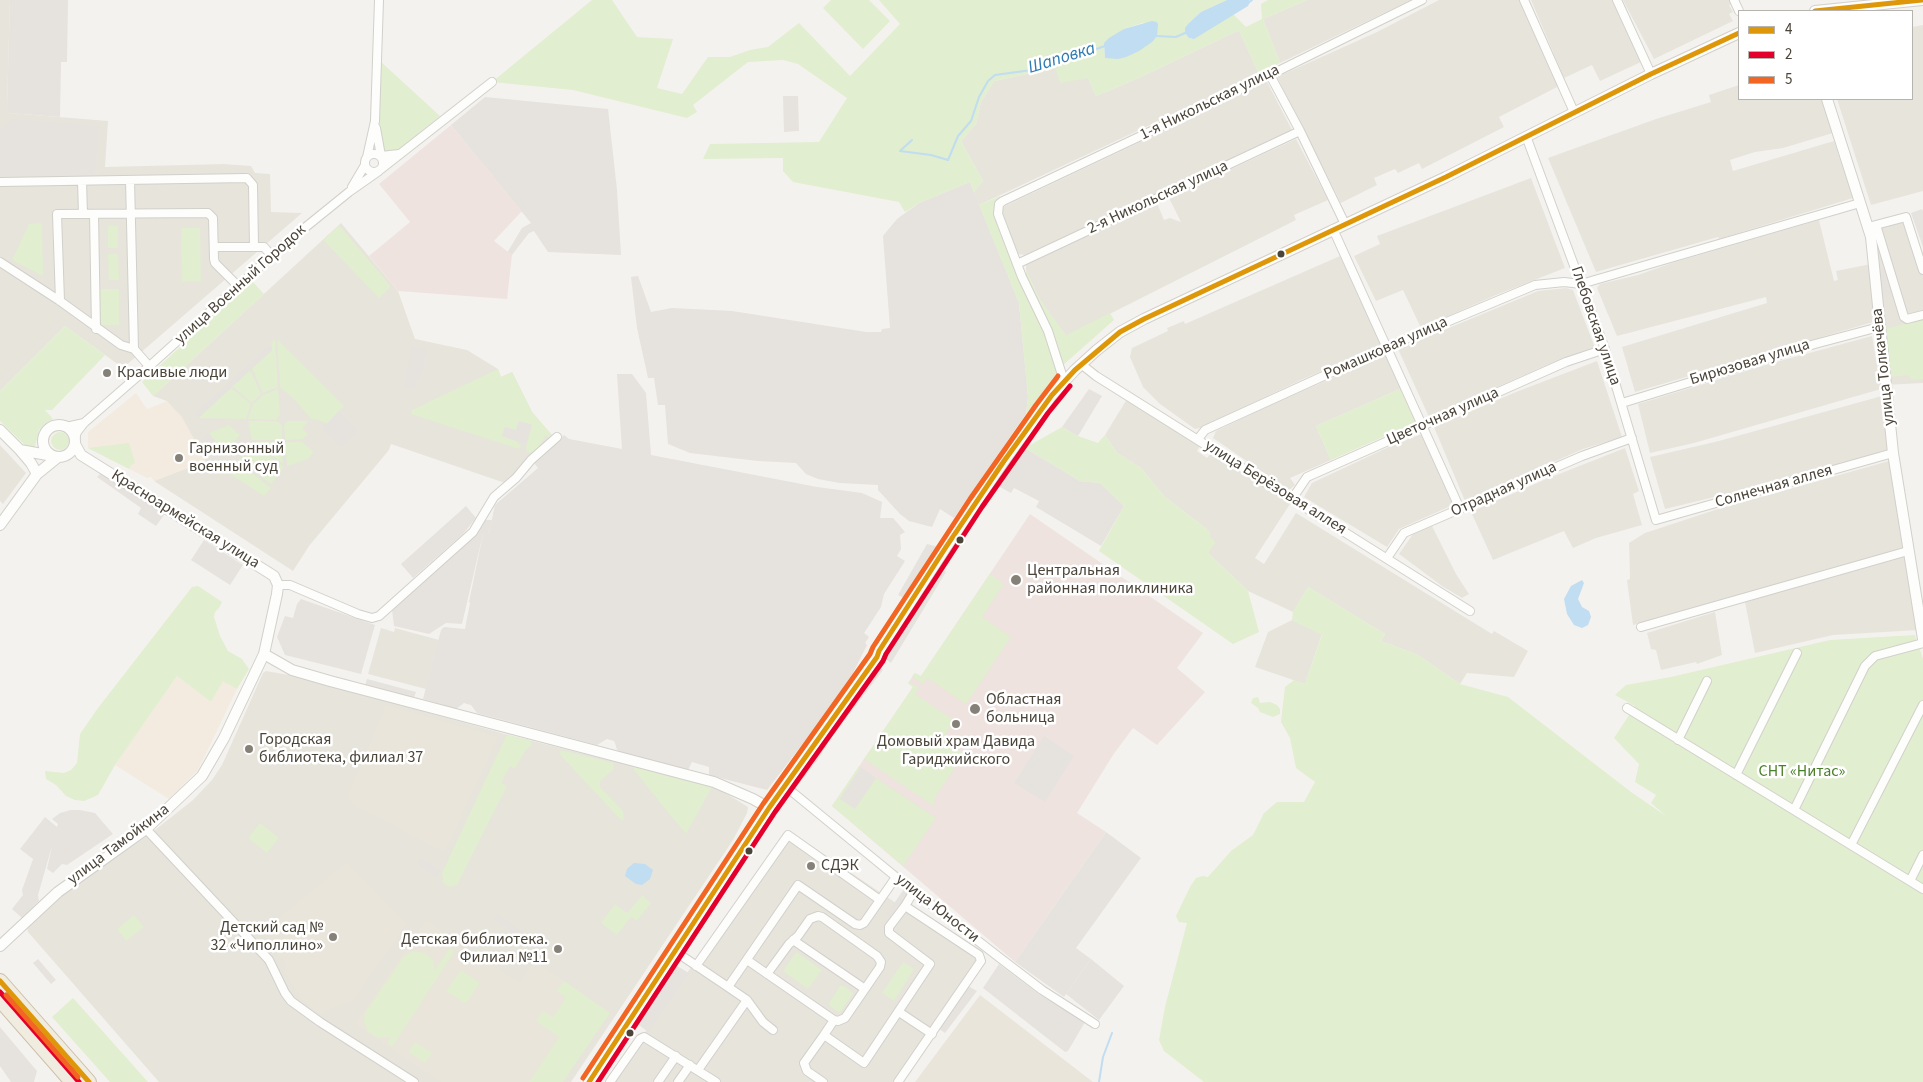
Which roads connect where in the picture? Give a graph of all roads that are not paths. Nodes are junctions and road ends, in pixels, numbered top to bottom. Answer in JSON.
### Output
{"nodes":[{"id":1,"x":379,"y":0,"type":"edge"},
{"id":2,"x":1422,"y":0,"type":"edge"},
{"id":3,"x":1524,"y":0,"type":"edge"},
{"id":4,"x":1617,"y":0,"type":"edge"},
{"id":5,"x":1922,"y":0,"type":"edge"},
{"id":6,"x":1825,"y":10,"type":"edge"},
{"id":7,"x":1738,"y":32,"type":"edge"},
{"id":8,"x":1651,"y":74,"type":"junction"},
{"id":9,"x":1270,"y":75,"type":"junction"},
{"id":10,"x":492,"y":82,"type":"dead end"},
{"id":11,"x":1827,"y":100,"type":"edge"},
{"id":12,"x":1574,"y":112,"type":"junction"},
{"id":13,"x":375,"y":121,"type":"junction"},
{"id":14,"x":1300,"y":131,"type":"junction"},
{"id":15,"x":1526,"y":136,"type":"junction"},
{"id":16,"x":403,"y":153,"type":"junction"},
{"id":17,"x":381,"y":156,"type":"junction"},
{"id":18,"x":367,"y":157,"type":"junction"},
{"id":19,"x":365,"y":165,"type":"junction"},
{"id":20,"x":380,"y":170,"type":"junction"},
{"id":21,"x":82,"y":180,"type":"junction"},
{"id":22,"x":130,"y":180,"type":"junction"},
{"id":23,"x":0,"y":182,"type":"edge"},
{"id":24,"x":349,"y":192,"type":"junction"},
{"id":25,"x":1860,"y":203,"type":"junction"},
{"id":26,"x":131,"y":213,"type":"junction"},
{"id":27,"x":83,"y":214,"type":"junction"},
{"id":28,"x":94,"y":214,"type":"junction"},
{"id":29,"x":1345,"y":224,"type":"junction"},
{"id":30,"x":1872,"y":226,"type":"junction"},
{"id":31,"x":1333,"y":229,"type":"junction"},
{"id":32,"x":254,"y":247,"type":"junction"},
{"id":33,"x":214,"y":248,"type":"junction"},
{"id":34,"x":272,"y":256,"type":"junction"},
{"id":35,"x":0,"y":262,"type":"edge"},
{"id":36,"x":1016,"y":264,"type":"junction"},
{"id":37,"x":1923,"y":270,"type":"edge"},
{"id":38,"x":1581,"y":284,"type":"junction"},
{"id":39,"x":238,"y":286,"type":"junction"},
{"id":40,"x":60,"y":301,"type":"junction"},
{"id":41,"x":1923,"y":315,"type":"edge"},
{"id":42,"x":96,"y":328,"type":"junction"},
{"id":43,"x":1879,"y":328,"type":"junction"},
{"id":44,"x":1387,"y":348,"type":"junction"},
{"id":45,"x":134,"y":349,"type":"junction"},
{"id":46,"x":1604,"y":349,"type":"junction"},
{"id":47,"x":1082,"y":364,"type":"junction"},
{"id":48,"x":150,"y":366,"type":"junction"},
{"id":49,"x":1064,"y":381,"type":"junction"},
{"id":50,"x":1622,"y":403,"type":"junction"},
{"id":51,"x":84,"y":422,"type":"junction"},
{"id":52,"x":66,"y":426,"type":"junction"},
{"id":53,"x":1422,"y":426,"type":"junction"},
{"id":54,"x":0,"y":430,"type":"edge"},
{"id":55,"x":557,"y":437,"type":"dead end"},
{"id":56,"x":1632,"y":438,"type":"junction"},
{"id":57,"x":1198,"y":439,"type":"junction"},
{"id":58,"x":75,"y":442,"type":"junction"},
{"id":59,"x":20,"y":450,"type":"junction"},
{"id":60,"x":52,"y":452,"type":"junction"},
{"id":61,"x":1893,"y":454,"type":"junction"},
{"id":62,"x":81,"y":455,"type":"junction"},
{"id":63,"x":39,"y":471,"type":"junction"},
{"id":64,"x":1292,"y":499,"type":"junction"},
{"id":65,"x":1460,"y":509,"type":"junction"},
{"id":66,"x":1656,"y":520,"type":"joint"},
{"id":67,"x":0,"y":525,"type":"edge"},
{"id":68,"x":1908,"y":550,"type":"junction"},
{"id":69,"x":1387,"y":558,"type":"junction"},
{"id":70,"x":277,"y":589,"type":"junction"},
{"id":71,"x":1470,"y":611,"type":"dead end"},
{"id":72,"x":1641,"y":627,"type":"dead end"},
{"id":73,"x":1923,"y":641,"type":"edge"},
{"id":74,"x":1797,"y":653,"type":"dead end"},
{"id":75,"x":264,"y":654,"type":"junction"},
{"id":76,"x":1707,"y":681,"type":"dead end"},
{"id":77,"x":1923,"y":705,"type":"edge"},
{"id":78,"x":1627,"y":708,"type":"dead end"},
{"id":79,"x":1678,"y":740,"type":"junction"},
{"id":80,"x":1736,"y":775,"type":"junction"},
{"id":81,"x":785,"y":786,"type":"junction"},
{"id":82,"x":770,"y":808,"type":"junction"},
{"id":83,"x":1794,"y":810,"type":"junction"},
{"id":84,"x":146,"y":829,"type":"junction"},
{"id":85,"x":1851,"y":845,"type":"junction"},
{"id":86,"x":1923,"y":855,"type":"edge"},
{"id":87,"x":896,"y":877,"type":"junction"},
{"id":88,"x":1910,"y":881,"type":"junction"},
{"id":89,"x":1923,"y":889,"type":"edge"},
{"id":90,"x":914,"y":891,"type":"junction"},
{"id":91,"x":880,"y":900,"type":"junction"},
{"id":92,"x":904,"y":906,"type":"junction"},
{"id":93,"x":794,"y":940,"type":"junction"},
{"id":94,"x":0,"y":946,"type":"edge"},
{"id":95,"x":676,"y":952,"type":"junction"},
{"id":96,"x":747,"y":960,"type":"junction"},
{"id":97,"x":696,"y":966,"type":"junction"},
{"id":98,"x":767,"y":974,"type":"junction"},
{"id":99,"x":0,"y":982,"type":"edge"},
{"id":100,"x":728,"y":987,"type":"junction"},
{"id":101,"x":865,"y":989,"type":"junction"},
{"id":102,"x":0,"y":1000,"type":"edge"},
{"id":103,"x":747,"y":1000,"type":"junction"},
{"id":104,"x":898,"y":1012,"type":"junction"},
{"id":105,"x":834,"y":1020,"type":"junction"},
{"id":106,"x":1095,"y":1024,"type":"dead end"},
{"id":107,"x":773,"y":1030,"type":"dead end"},
{"id":108,"x":932,"y":1034,"type":"junction"},
{"id":109,"x":824,"y":1035,"type":"junction"},
{"id":110,"x":676,"y":1056,"type":"junction"},
{"id":111,"x":690,"y":1065,"type":"junction"},
{"id":112,"x":698,"y":1070,"type":"junction"},
{"id":113,"x":72,"y":1082,"type":"edge"},
{"id":114,"x":89,"y":1082,"type":"edge"},
{"id":115,"x":414,"y":1082,"type":"edge"},
{"id":116,"x":589,"y":1082,"type":"edge"},
{"id":117,"x":610,"y":1082,"type":"edge"},
{"id":118,"x":658,"y":1082,"type":"edge"},
{"id":119,"x":678,"y":1082,"type":"edge"},
{"id":120,"x":716,"y":1082,"type":"edge"},
{"id":121,"x":823,"y":1082,"type":"edge"},
{"id":122,"x":898,"y":1082,"type":"edge"}],
"edges":[{"from":1,"to":13,"type":"street"},
{"from":2,"to":9,"type":"street","name":"1-я Никольская улица"},
{"from":3,"to":12,"type":"street"},
{"from":4,"to":8,"type":"street"},
{"from":5,"to":6,"type":"street"},
{"from":7,"to":8,"type":"street"},
{"from":8,"to":12,"type":"street"},
{"from":9,"to":14,"type":"street"},
{"from":9,"to":36,"type":"street","name":"1-я Никольская улица"},
{"from":10,"to":16,"type":"street","name":"улица Военный Городок"},
{"from":11,"to":25,"type":"street","name":"улица Толкачёва"},
{"from":12,"to":15,"type":"street"},
{"from":13,"to":17,"type":"street"},
{"from":13,"to":18,"type":"street"},
{"from":14,"to":29,"type":"street"},
{"from":14,"to":36,"type":"street","name":"2-я Никольская улица"},
{"from":15,"to":29,"type":"street"},
{"from":15,"to":38,"type":"street","name":"Глебовская улица"},
{"from":16,"to":17,"type":"street"},
{"from":16,"to":20,"type":"street","name":"улица Военный Городок"},
{"from":17,"to":18,"type":"street"},
{"from":17,"to":20,"type":"street"},
{"from":18,"to":19,"type":"street"},
{"from":19,"to":20,"type":"street"},
{"from":19,"to":24,"type":"street"},
{"from":20,"to":24,"type":"street","name":"улица Военный Городок"},
{"from":21,"to":22,"type":"street"},
{"from":21,"to":23,"type":"street"},
{"from":21,"to":27,"type":"street"},
{"from":22,"to":26,"type":"street"},
{"from":22,"to":32,"type":"street"},
{"from":24,"to":34,"type":"street","name":"улица Военный Городок"},
{"from":25,"to":30,"type":"street","name":"улица Толкачёва"},
{"from":25,"to":38,"type":"street","name":"Ромашковая улица"},
{"from":26,"to":28,"type":"street"},
{"from":26,"to":33,"type":"street"},
{"from":26,"to":45,"type":"street"},
{"from":27,"to":28,"type":"street"},
{"from":27,"to":40,"type":"street"},
{"from":28,"to":42,"type":"street"},
{"from":29,"to":31,"type":"street"},
{"from":30,"to":37,"type":"street"},
{"from":30,"to":41,"type":"street"},
{"from":30,"to":43,"type":"street","name":"улица Толкачёва"},
{"from":31,"to":44,"type":"street"},
{"from":31,"to":47,"type":"street"},
{"from":32,"to":33,"type":"street"},
{"from":32,"to":34,"type":"street"},
{"from":33,"to":39,"type":"street"},
{"from":34,"to":39,"type":"street","name":"улица Военный Городок"},
{"from":35,"to":40,"type":"street"},
{"from":36,"to":49,"type":"street"},
{"from":38,"to":44,"type":"street","name":"Ромашковая улица"},
{"from":38,"to":46,"type":"street","name":"Глебовская улица"},
{"from":39,"to":48,"type":"street","name":"улица Военный Городок"},
{"from":40,"to":42,"type":"street"},
{"from":42,"to":45,"type":"street"},
{"from":43,"to":50,"type":"street","name":"Бирюзовая улица"},
{"from":43,"to":61,"type":"street","name":"улица Толкачёва"},
{"from":44,"to":53,"type":"street"},
{"from":44,"to":57,"type":"street","name":"Ромашковая улица"},
{"from":45,"to":48,"type":"street"},
{"from":46,"to":50,"type":"street","name":"Глебовская улица"},
{"from":46,"to":53,"type":"street","name":"Цветочная улица"},
{"from":47,"to":49,"type":"street"},
{"from":47,"to":57,"type":"street","name":"улица Берёзовая аллея"},
{"from":48,"to":51,"type":"street","name":"улица Военный Городок"},
{"from":49,"to":81,"type":"street"},
{"from":50,"to":56,"type":"street","name":"Глебовская улица"},
{"from":51,"to":52,"type":"street"},
{"from":51,"to":58,"type":"street"},
{"from":52,"to":58,"type":"street"},
{"from":52,"to":60,"type":"street"},
{"from":53,"to":64,"type":"street","name":"Цветочная улица"},
{"from":53,"to":65,"type":"street"},
{"from":54,"to":59,"type":"street"},
{"from":55,"to":70,"type":"street"},
{"from":56,"to":65,"type":"street","name":"Отрадная улица"},
{"from":56,"to":66,"type":"street","name":"Глебовская улица"},
{"from":57,"to":64,"type":"street","name":"улица Берёзовая аллея"},
{"from":58,"to":60,"type":"street"},
{"from":58,"to":62,"type":"street"},
{"from":59,"to":60,"type":"street"},
{"from":59,"to":63,"type":"street"},
{"from":60,"to":62,"type":"street"},
{"from":60,"to":63,"type":"street"},
{"from":61,"to":66,"type":"street","name":"Солнечная аллея"},
{"from":61,"to":68,"type":"street","name":"улица Толкачёва"},
{"from":62,"to":70,"type":"street","name":"Красноармейская улица"},
{"from":63,"to":67,"type":"street"},
{"from":64,"to":69,"type":"street","name":"улица Берёзовая аллея"},
{"from":65,"to":69,"type":"street","name":"Отрадная улица"},
{"from":68,"to":72,"type":"street"},
{"from":68,"to":73,"type":"street","name":"улица Толкачёва"},
{"from":69,"to":71,"type":"street","name":"улица Берёзовая аллея"},
{"from":70,"to":75,"type":"street","name":"улица Тамойкина"},
{"from":73,"to":83,"type":"street"},
{"from":74,"to":80,"type":"street"},
{"from":75,"to":82,"type":"street"},
{"from":75,"to":84,"type":"street","name":"улица Тамойкина"},
{"from":76,"to":79,"type":"street"},
{"from":77,"to":85,"type":"street"},
{"from":78,"to":79,"type":"street"},
{"from":79,"to":80,"type":"street"},
{"from":80,"to":83,"type":"street"},
{"from":81,"to":82,"type":"street"},
{"from":81,"to":87,"type":"street","name":"улица Юности"},
{"from":82,"to":95,"type":"street"},
{"from":83,"to":85,"type":"street"},
{"from":84,"to":94,"type":"street","name":"улица Тамойкина"},
{"from":84,"to":115,"type":"street"},
{"from":85,"to":88,"type":"street"},
{"from":86,"to":88,"type":"street"},
{"from":87,"to":90,"type":"street","name":"улица Юности"},
{"from":87,"to":91,"type":"street"},
{"from":88,"to":89,"type":"street"},
{"from":90,"to":92,"type":"street"},
{"from":90,"to":106,"type":"street","name":"улица Юности"},
{"from":91,"to":96,"type":"street"},
{"from":91,"to":97,"type":"street"},
{"from":92,"to":104,"type":"street"},
{"from":92,"to":108,"type":"street"},
{"from":93,"to":98,"type":"street"},
{"from":93,"to":101,"type":"street"},
{"from":93,"to":101,"type":"street"},
{"from":95,"to":97,"type":"street"},
{"from":95,"to":116,"type":"street"},
{"from":96,"to":98,"type":"street"},
{"from":96,"to":100,"type":"street"},
{"from":97,"to":100,"type":"street"},
{"from":98,"to":105,"type":"street"},
{"from":99,"to":114,"type":"highway"},
{"from":100,"to":103,"type":"street"},
{"from":101,"to":105,"type":"street"},
{"from":102,"to":113,"type":"highway"},
{"from":103,"to":107,"type":"street"},
{"from":103,"to":112,"type":"street"},
{"from":104,"to":108,"type":"street"},
{"from":104,"to":109,"type":"street"},
{"from":105,"to":109,"type":"street"},
{"from":108,"to":122,"type":"street"},
{"from":109,"to":121,"type":"street"},
{"from":110,"to":111,"type":"street"},
{"from":110,"to":117,"type":"street"},
{"from":110,"to":118,"type":"street"},
{"from":111,"to":112,"type":"street"},
{"from":111,"to":119,"type":"street"},
{"from":112,"to":120,"type":"street"}]}
